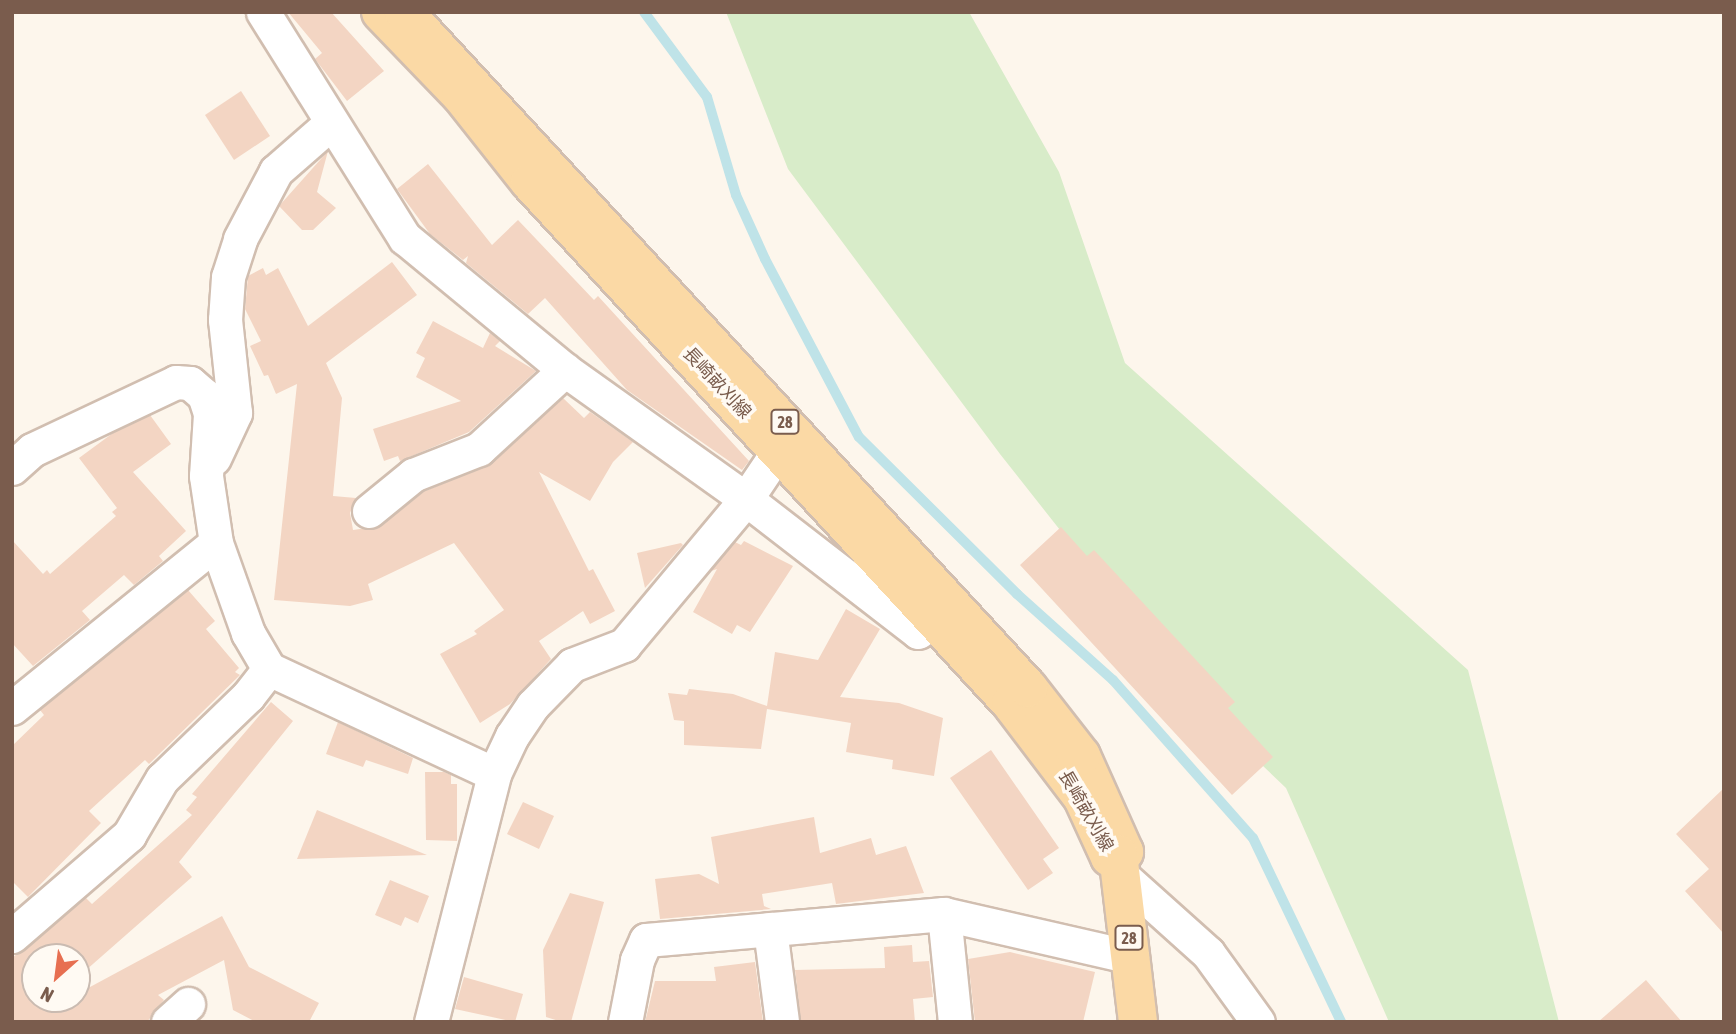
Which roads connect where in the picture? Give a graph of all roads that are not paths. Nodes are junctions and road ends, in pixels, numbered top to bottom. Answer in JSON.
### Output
{"nodes":[{"id":1,"x":263,"y":12,"type":"edge"},
{"id":2,"x":380,"y":12,"type":"edge"},
{"id":3,"x":404,"y":12,"type":"edge"},
{"id":4,"x":331,"y":123,"type":"junction"},
{"id":5,"x":565,"y":370,"type":"junction"},
{"id":6,"x":779,"y":450,"type":"junction"},
{"id":7,"x":12,"y":468,"type":"edge"},
{"id":8,"x":206,"y":476,"type":"junction"},
{"id":9,"x":746,"y":499,"type":"junction"},
{"id":10,"x":369,"y":511,"type":"dead end"},
{"id":11,"x":216,"y":543,"type":"junction"},
{"id":12,"x":934,"y":621,"type":"junction"},
{"id":13,"x":269,"y":668,"type":"junction"},
{"id":14,"x":12,"y":708,"type":"edge"},
{"id":15,"x":494,"y":774,"type":"junction"},
{"id":16,"x":1119,"y":864,"type":"junction"},
{"id":17,"x":944,"y":914,"type":"junction"},
{"id":18,"x":770,"y":929,"type":"junction"},
{"id":19,"x":12,"y":936,"type":"edge"},
{"id":20,"x":1132,"y":957,"type":"junction"},
{"id":21,"x":431,"y":1022,"type":"edge"},
{"id":22,"x":625,"y":1022,"type":"edge"},
{"id":23,"x":782,"y":1022,"type":"edge"},
{"id":24,"x":955,"y":1022,"type":"edge"},
{"id":25,"x":1138,"y":1022,"type":"edge"},
{"id":26,"x":1258,"y":1022,"type":"edge"}],
"edges":[{"from":1,"to":4,"type":"street"},
{"from":2,"to":6,"type":"main road","name":"長崎畝刈線","number":"28"},
{"from":3,"to":16,"type":"main road","name":"長崎畝刈線","number":"28"},
{"from":4,"to":5,"type":"street"},
{"from":4,"to":8,"type":"street"},
{"from":5,"to":9,"type":"street"},
{"from":5,"to":10,"type":"street"},
{"from":6,"to":9,"type":"street"},
{"from":6,"to":12,"type":"main road","name":"長崎畝刈線","number":"28"},
{"from":7,"to":8,"type":"street"},
{"from":8,"to":11,"type":"street"},
{"from":9,"to":12,"type":"street"},
{"from":9,"to":15,"type":"street"},
{"from":11,"to":13,"type":"street"},
{"from":11,"to":14,"type":"street"},
{"from":12,"to":16,"type":"main road","name":"長崎畝刈線","number":"28"},
{"from":13,"to":15,"type":"street"},
{"from":13,"to":19,"type":"street"},
{"from":15,"to":21,"type":"street"},
{"from":16,"to":20,"type":"main road","name":"長崎畝刈線","number":"28"},
{"from":16,"to":26,"type":"street"},
{"from":17,"to":18,"type":"street"},
{"from":17,"to":20,"type":"street"},
{"from":17,"to":24,"type":"street"},
{"from":18,"to":22,"type":"street"},
{"from":18,"to":23,"type":"street"},
{"from":20,"to":25,"type":"main road","name":"長崎畝刈線","number":"28"}]}
